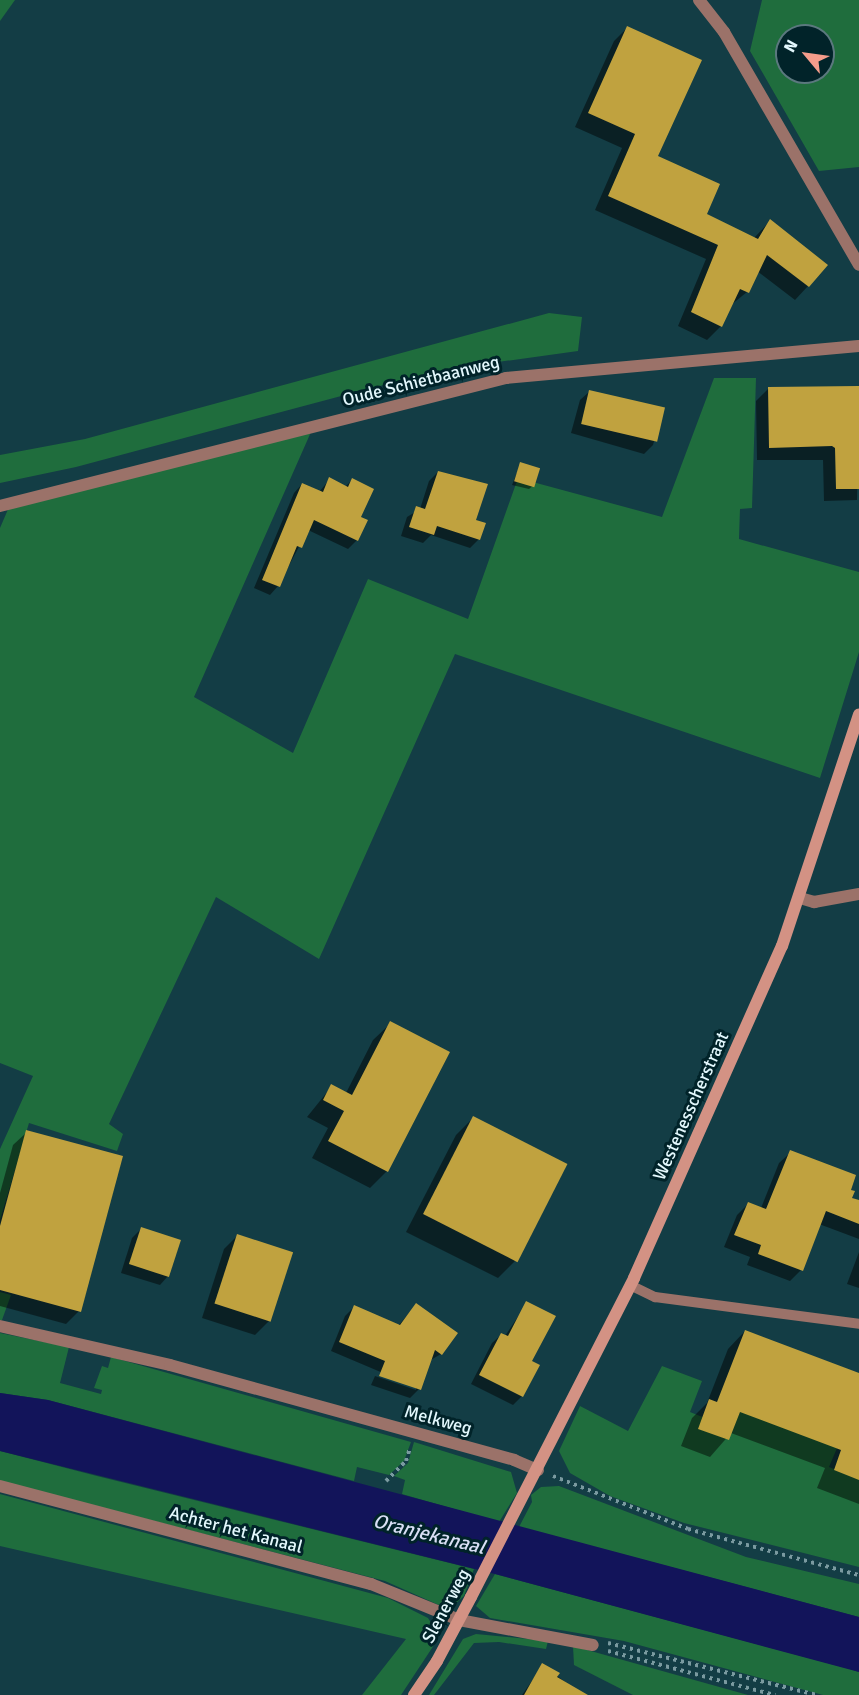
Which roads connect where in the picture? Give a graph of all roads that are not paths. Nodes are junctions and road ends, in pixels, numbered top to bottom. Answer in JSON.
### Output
{"nodes":[{"id":1,"x":699,"y":0,"type":"edge"},
{"id":2,"x":859,"y":264,"type":"edge"},
{"id":3,"x":859,"y":346,"type":"edge"},
{"id":4,"x":0,"y":506,"type":"edge"},
{"id":5,"x":859,"y":714,"type":"edge"},
{"id":6,"x":859,"y":894,"type":"edge"},
{"id":7,"x":800,"y":898,"type":"junction"},
{"id":8,"x":630,"y":1285,"type":"junction"},
{"id":9,"x":859,"y":1324,"type":"edge"},
{"id":10,"x":0,"y":1326,"type":"edge"},
{"id":11,"x":538,"y":1470,"type":"junction"},
{"id":12,"x":0,"y":1486,"type":"edge"},
{"id":13,"x":523,"y":1499,"type":"joint"},
{"id":14,"x":459,"y":1620,"type":"junction"},
{"id":15,"x":593,"y":1645,"type":"road end"},
{"id":16,"x":414,"y":1695,"type":"edge"}],
"edges":[{"from":1,"to":2,"type":"street"},
{"from":3,"to":4,"type":"street","name":"Oude Schietbaanweg"},
{"from":5,"to":7,"type":"street","name":"Westenesscherstraat"},
{"from":6,"to":7,"type":"street"},
{"from":7,"to":8,"type":"street","name":"Westenesscherstraat"},
{"from":8,"to":9,"type":"lane"},
{"from":8,"to":11,"type":"street","name":"Westenesscherstraat"},
{"from":10,"to":11,"type":"street","name":"Melkweg"},
{"from":11,"to":13,"type":"street","name":"Westenesscherstraat"},
{"from":12,"to":14,"type":"street","name":"Achter het Kanaal"},
{"from":13,"to":14,"type":"street","name":"Slenerweg"},
{"from":14,"to":15,"type":"street","name":"Achter het Kanaal"},
{"from":14,"to":16,"type":"street","name":"Slenerweg"}]}
